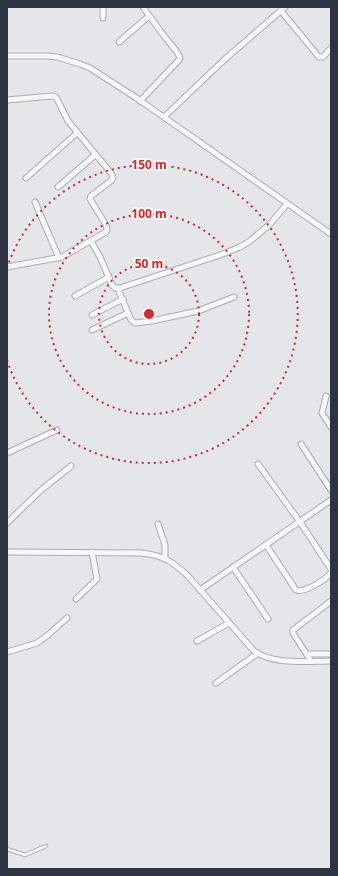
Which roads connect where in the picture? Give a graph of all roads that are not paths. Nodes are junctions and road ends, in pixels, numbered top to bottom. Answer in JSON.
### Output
{"nodes":[{"id":1,"x":103,"y":7,"type":"edge"},
{"id":2,"x":143,"y":7,"type":"edge"},
{"id":3,"x":285,"y":7,"type":"edge"},
{"id":4,"x":279,"y":9,"type":"edge"},
{"id":5,"x":149,"y":16,"type":"junction"},
{"id":6,"x":103,"y":18,"type":"dead end"},
{"id":7,"x":119,"y":42,"type":"dead end"},
{"id":8,"x":331,"y":48,"type":"edge"},
{"id":9,"x":7,"y":56,"type":"edge"},
{"id":10,"x":7,"y":100,"type":"edge"},
{"id":11,"x":140,"y":101,"type":"junction"},
{"id":12,"x":164,"y":117,"type":"junction"},
{"id":13,"x":77,"y":133,"type":"junction"},
{"id":14,"x":95,"y":155,"type":"junction"},
{"id":15,"x":26,"y":178,"type":"dead end"},
{"id":16,"x":58,"y":187,"type":"dead end"},
{"id":17,"x":35,"y":202,"type":"dead end"},
{"id":18,"x":287,"y":204,"type":"junction"},
{"id":19,"x":331,"y":234,"type":"edge"},
{"id":20,"x":91,"y":241,"type":"junction"},
{"id":21,"x":59,"y":258,"type":"junction"},
{"id":22,"x":7,"y":266,"type":"edge"},
{"id":23,"x":109,"y":277,"type":"junction"},
{"id":24,"x":118,"y":289,"type":"junction"},
{"id":25,"x":75,"y":296,"type":"dead end"},
{"id":26,"x":234,"y":297,"type":"dead end"},
{"id":27,"x":122,"y":299,"type":"junction"},
{"id":28,"x":128,"y":313,"type":"junction"},
{"id":29,"x":92,"y":314,"type":"dead end"},
{"id":30,"x":92,"y":330,"type":"dead end"},
{"id":31,"x":326,"y":396,"type":"dead end"},
{"id":32,"x":331,"y":427,"type":"edge"},
{"id":33,"x":57,"y":430,"type":"dead end"},
{"id":34,"x":301,"y":444,"type":"dead end"},
{"id":35,"x":7,"y":453,"type":"edge"},
{"id":36,"x":258,"y":464,"type":"dead end"},
{"id":37,"x":71,"y":466,"type":"dead end"},
{"id":38,"x":331,"y":490,"type":"edge"},
{"id":39,"x":331,"y":500,"type":"edge"},
{"id":40,"x":300,"y":522,"type":"junction"},
{"id":41,"x":7,"y":524,"type":"edge"},
{"id":42,"x":158,"y":524,"type":"dead end"},
{"id":43,"x":266,"y":545,"type":"junction"},
{"id":44,"x":7,"y":552,"type":"edge"},
{"id":45,"x":92,"y":552,"type":"junction"},
{"id":46,"x":165,"y":555,"type":"junction"},
{"id":47,"x":233,"y":567,"type":"junction"},
{"id":48,"x":331,"y":569,"type":"edge"},
{"id":49,"x":331,"y":573,"type":"edge"},
{"id":50,"x":200,"y":590,"type":"junction"},
{"id":51,"x":76,"y":599,"type":"dead end"},
{"id":52,"x":331,"y":601,"type":"edge"},
{"id":53,"x":67,"y":618,"type":"dead end"},
{"id":54,"x":268,"y":619,"type":"dead end"},
{"id":55,"x":229,"y":623,"type":"junction"},
{"id":56,"x":197,"y":641,"type":"dead end"},
{"id":57,"x":7,"y":652,"type":"edge"},
{"id":58,"x":258,"y":654,"type":"junction"},
{"id":59,"x":331,"y":654,"type":"edge"},
{"id":60,"x":309,"y":657,"type":"junction"},
{"id":61,"x":331,"y":661,"type":"edge"},
{"id":62,"x":216,"y":683,"type":"dead end"},
{"id":63,"x":46,"y":846,"type":"dead end"},
{"id":64,"x":7,"y":849,"type":"edge"}],
"edges":[{"from":1,"to":6,"type":"street"},
{"from":2,"to":5,"type":"street"},
{"from":3,"to":4,"type":"street"},
{"from":4,"to":8,"type":"street"},
{"from":4,"to":12,"type":"street"},
{"from":5,"to":7,"type":"street"},
{"from":5,"to":11,"type":"street"},
{"from":9,"to":11,"type":"street"},
{"from":10,"to":13,"type":"street"},
{"from":11,"to":12,"type":"street"},
{"from":12,"to":18,"type":"street"},
{"from":13,"to":14,"type":"street"},
{"from":13,"to":15,"type":"street"},
{"from":14,"to":16,"type":"street"},
{"from":14,"to":20,"type":"street"},
{"from":17,"to":21,"type":"street"},
{"from":18,"to":19,"type":"street"},
{"from":18,"to":24,"type":"street"},
{"from":20,"to":21,"type":"street"},
{"from":20,"to":23,"type":"street"},
{"from":21,"to":22,"type":"street"},
{"from":23,"to":24,"type":"street"},
{"from":23,"to":25,"type":"street"},
{"from":24,"to":27,"type":"street"},
{"from":26,"to":28,"type":"street"},
{"from":27,"to":28,"type":"street"},
{"from":27,"to":29,"type":"street"},
{"from":28,"to":30,"type":"street"},
{"from":31,"to":32,"type":"street"},
{"from":33,"to":35,"type":"street"},
{"from":34,"to":38,"type":"street"},
{"from":36,"to":40,"type":"street"},
{"from":37,"to":41,"type":"street"},
{"from":39,"to":40,"type":"street"},
{"from":40,"to":43,"type":"street"},
{"from":40,"to":48,"type":"street"},
{"from":42,"to":46,"type":"street"},
{"from":43,"to":47,"type":"street"},
{"from":43,"to":49,"type":"street"},
{"from":44,"to":45,"type":"street"},
{"from":45,"to":46,"type":"street"},
{"from":45,"to":51,"type":"street"},
{"from":46,"to":50,"type":"street"},
{"from":47,"to":50,"type":"street"},
{"from":47,"to":54,"type":"street"},
{"from":50,"to":55,"type":"street"},
{"from":52,"to":60,"type":"street"},
{"from":53,"to":57,"type":"street"},
{"from":55,"to":56,"type":"street"},
{"from":55,"to":58,"type":"street"},
{"from":58,"to":60,"type":"street"},
{"from":58,"to":62,"type":"street"},
{"from":59,"to":60,"type":"street"},
{"from":60,"to":61,"type":"street"},
{"from":63,"to":64,"type":"lane"}]}
